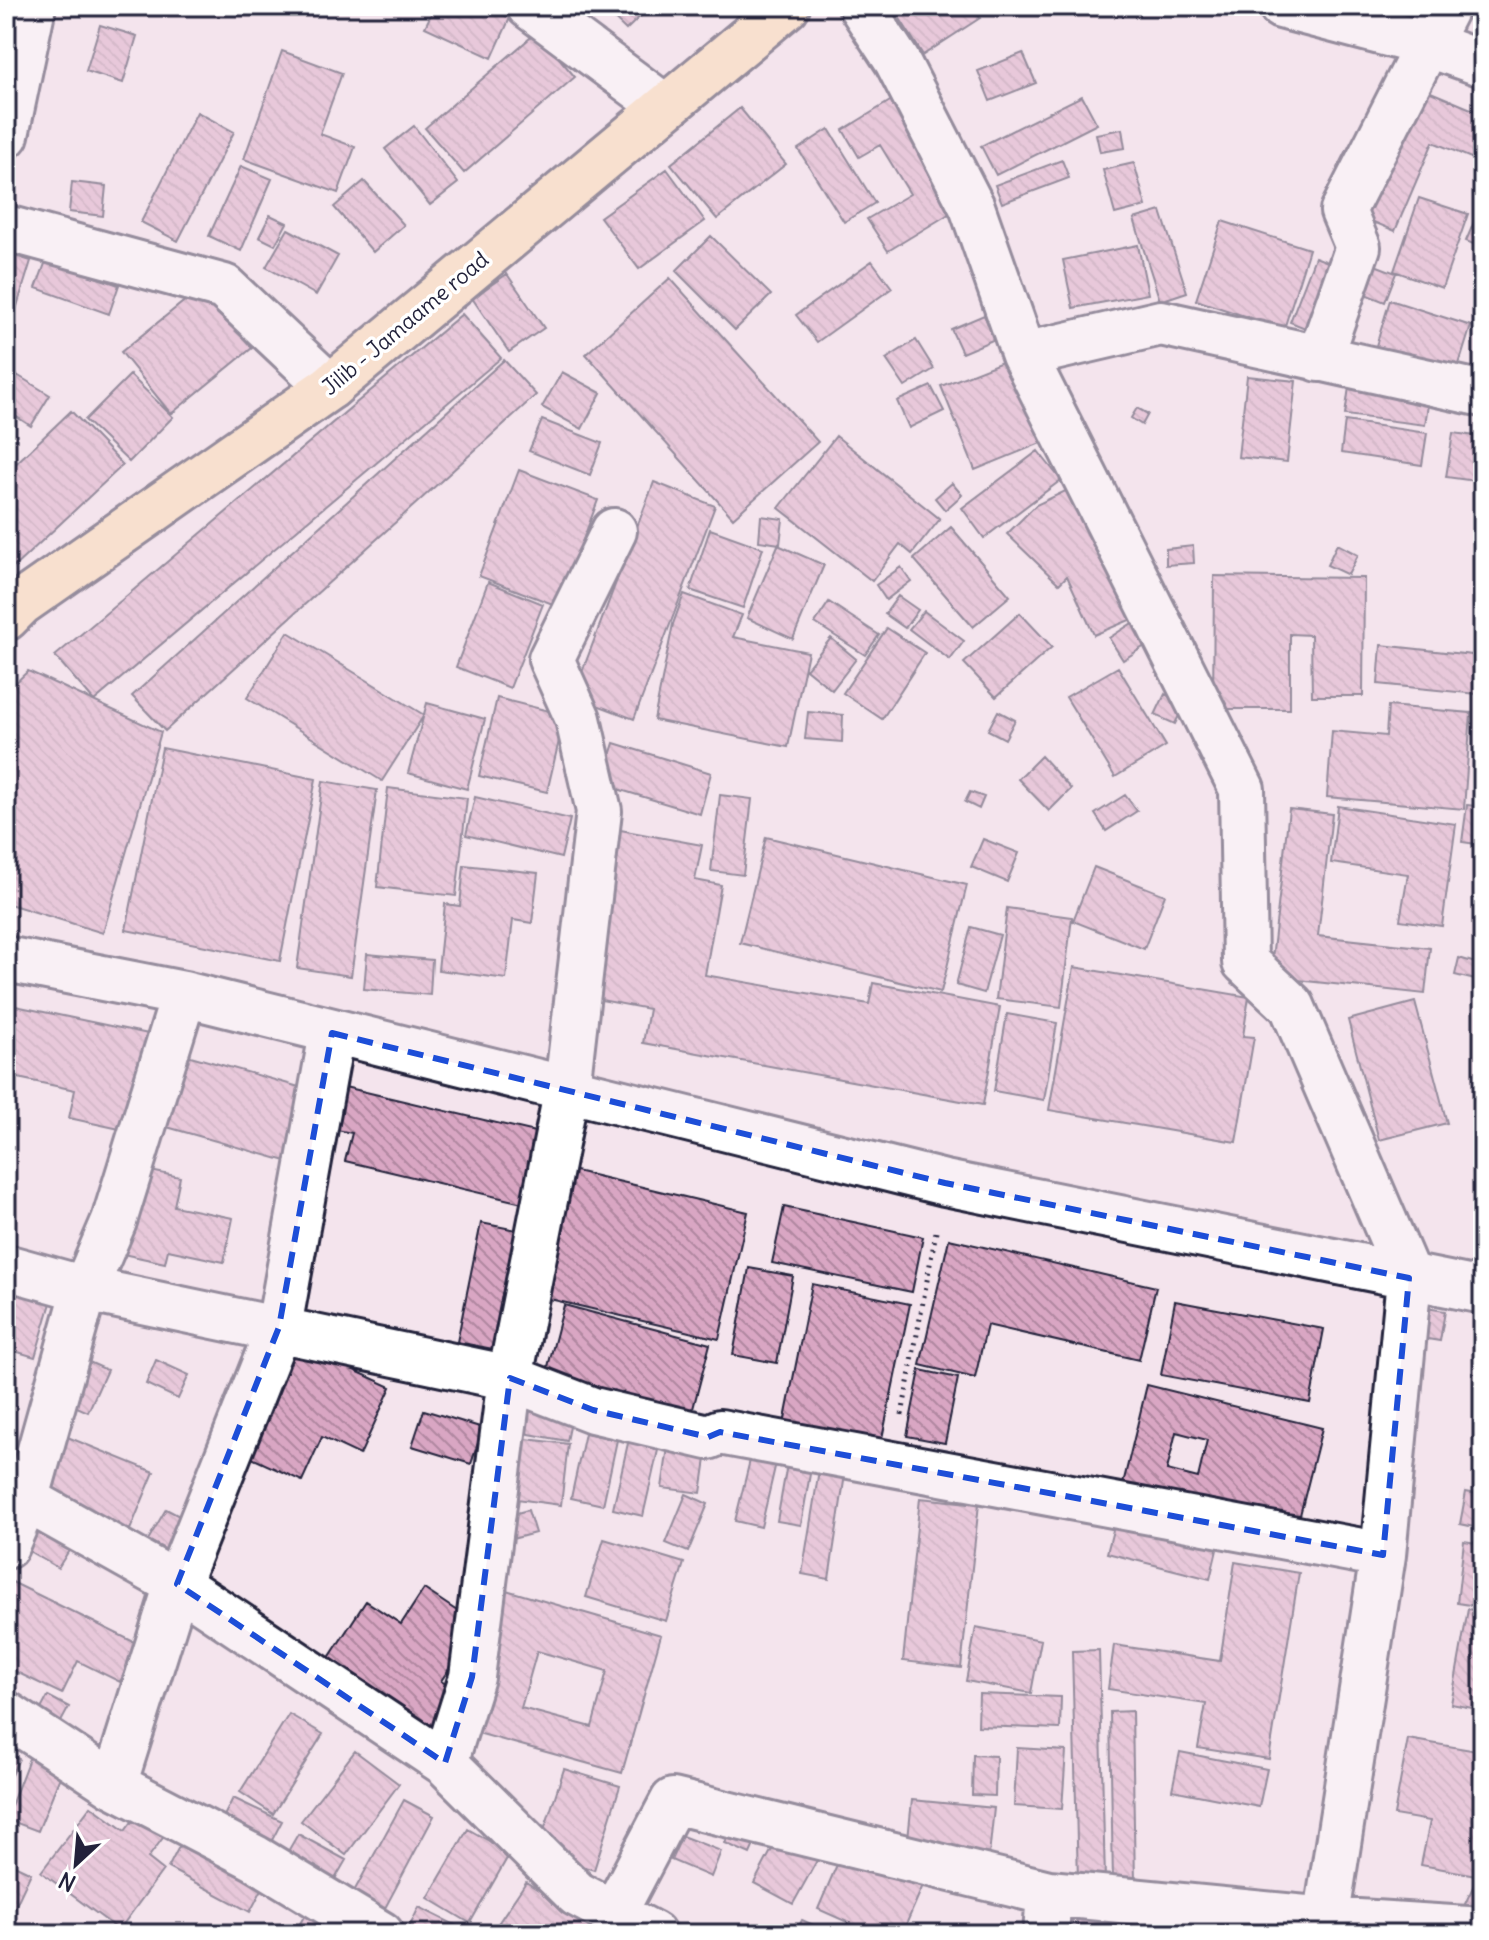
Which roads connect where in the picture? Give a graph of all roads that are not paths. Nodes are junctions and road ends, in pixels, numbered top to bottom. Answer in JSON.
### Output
{"nodes":[{"id":1,"x":33,"y":6,"type":"edge"},
{"id":2,"x":529,"y":6,"type":"edge"},
{"id":3,"x":787,"y":6,"type":"edge"},
{"id":4,"x":861,"y":6,"type":"edge"},
{"id":5,"x":1281,"y":6,"type":"edge"},
{"id":6,"x":1438,"y":25,"type":"edge"},
{"id":7,"x":1483,"y":64,"type":"edge"},
{"id":8,"x":665,"y":107,"type":"junction"},
{"id":9,"x":6,"y":135,"type":"edge"},
{"id":10,"x":6,"y":228,"type":"edge"},
{"id":11,"x":1024,"y":355,"type":"junction"},
{"id":12,"x":1319,"y":359,"type":"junction"},
{"id":13,"x":330,"y":387,"type":"junction"},
{"id":14,"x":1483,"y":394,"type":"edge"},
{"id":15,"x":614,"y":531,"type":"dead end"},
{"id":16,"x":11,"y":601,"type":"edge"},
{"id":17,"x":6,"y":959,"type":"edge"},
{"id":18,"x":184,"y":994,"type":"junction"},
{"id":19,"x":332,"y":1033,"type":"junction"},
{"id":20,"x":567,"y":1088,"type":"junction"},
{"id":21,"x":6,"y":1267,"type":"edge"},
{"id":22,"x":1409,"y":1278,"type":"junction"},
{"id":23,"x":85,"y":1289,"type":"junction"},
{"id":24,"x":1483,"y":1291,"type":"edge"},
{"id":25,"x":279,"y":1327,"type":"junction"},
{"id":26,"x":510,"y":1378,"type":"junction"},
{"id":27,"x":16,"y":1493,"type":"edge"},
{"id":28,"x":6,"y":1546,"type":"edge"},
{"id":29,"x":1383,"y":1555,"type":"junction"},
{"id":30,"x":177,"y":1584,"type":"junction"},
{"id":31,"x":6,"y":1714,"type":"edge"},
{"id":32,"x":445,"y":1763,"type":"junction"},
{"id":33,"x":114,"y":1785,"type":"junction"},
{"id":34,"x":614,"y":1913,"type":"junction"},
{"id":35,"x":1048,"y":1913,"type":"edge"},
{"id":36,"x":1326,"y":1927,"type":"edge"},
{"id":37,"x":1483,"y":1930,"type":"edge"},
{"id":38,"x":381,"y":1934,"type":"edge"},
{"id":39,"x":653,"y":1934,"type":"edge"}],
"edges":[{"from":1,"to":9,"type":"street"},
{"from":2,"to":8,"type":"street"},
{"from":3,"to":8,"type":"main road","name":"Jilib - Jamaame road"},
{"from":4,"to":11,"type":"street"},
{"from":5,"to":6,"type":"street"},
{"from":6,"to":7,"type":"street"},
{"from":6,"to":12,"type":"street"},
{"from":8,"to":13,"type":"main road","name":"Jilib - Jamaame road"},
{"from":10,"to":13,"type":"street"},
{"from":11,"to":12,"type":"street"},
{"from":11,"to":22,"type":"street"},
{"from":12,"to":14,"type":"street"},
{"from":13,"to":16,"type":"main road","name":"Jilib - Jamaame road"},
{"from":15,"to":20,"type":"street"},
{"from":17,"to":18,"type":"street"},
{"from":18,"to":19,"type":"street"},
{"from":18,"to":23,"type":"street"},
{"from":19,"to":20,"type":"street"},
{"from":19,"to":25,"type":"street"},
{"from":20,"to":22,"type":"street"},
{"from":20,"to":26,"type":"street"},
{"from":21,"to":23,"type":"street"},
{"from":22,"to":24,"type":"street"},
{"from":22,"to":29,"type":"street"},
{"from":23,"to":25,"type":"street"},
{"from":23,"to":27,"type":"street"},
{"from":25,"to":26,"type":"street"},
{"from":25,"to":30,"type":"street"},
{"from":26,"to":29,"type":"street"},
{"from":26,"to":32,"type":"street"},
{"from":27,"to":28,"type":"street"},
{"from":27,"to":30,"type":"street"},
{"from":29,"to":36,"type":"street"},
{"from":30,"to":32,"type":"street"},
{"from":30,"to":33,"type":"street"},
{"from":31,"to":33,"type":"street"},
{"from":32,"to":34,"type":"street"},
{"from":33,"to":38,"type":"street"},
{"from":34,"to":35,"type":"street"},
{"from":34,"to":39,"type":"street"},
{"from":35,"to":36,"type":"street"},
{"from":36,"to":37,"type":"street"}]}
